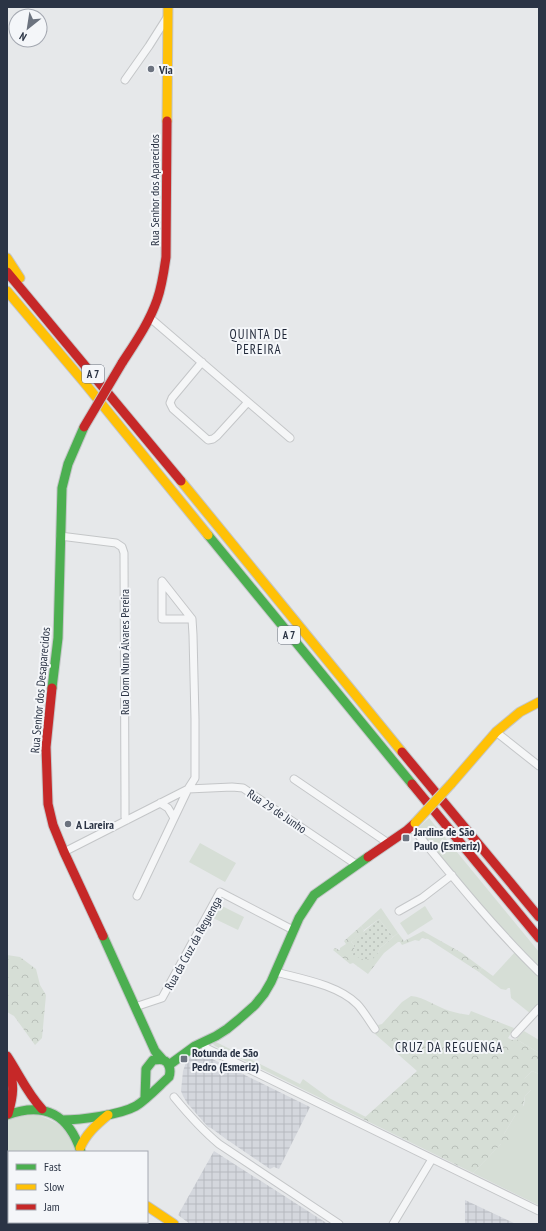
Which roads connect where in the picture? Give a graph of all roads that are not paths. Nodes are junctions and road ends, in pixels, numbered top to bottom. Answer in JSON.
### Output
{"nodes":[{"id":1,"x":168,"y":11,"type":"edge"},
{"id":2,"x":125,"y":80,"type":"dead end"},
{"id":3,"x":7,"y":258,"type":"edge"},
{"id":4,"x":7,"y":272,"type":"edge"},
{"id":5,"x":7,"y":291,"type":"edge"},
{"id":6,"x":27,"y":296,"type":"junction"},
{"id":7,"x":7,"y":302,"type":"edge"},
{"id":8,"x":149,"y":317,"type":"junction"},
{"id":9,"x":40,"y":331,"type":"junction"},
{"id":10,"x":202,"y":362,"type":"junction"},
{"id":11,"x":248,"y":402,"type":"junction"},
{"id":12,"x":84,"y":427,"type":"joint"},
{"id":13,"x":290,"y":438,"type":"dead end"},
{"id":14,"x":60,"y":536,"type":"junction"},
{"id":15,"x":192,"y":619,"type":"junction"},
{"id":16,"x":539,"y":702,"type":"edge"},
{"id":17,"x":496,"y":732,"type":"junction"},
{"id":18,"x":539,"y":766,"type":"edge"},
{"id":19,"x":294,"y":780,"type":"dead end"},
{"id":20,"x":188,"y":789,"type":"junction"},
{"id":21,"x":160,"y":803,"type":"junction"},
{"id":22,"x":174,"y":818,"type":"junction"},
{"id":23,"x":127,"y":820,"type":"junction"},
{"id":24,"x":413,"y":825,"type":"junction"},
{"id":25,"x":388,"y":843,"type":"junction"},
{"id":26,"x":64,"y":852,"type":"junction"},
{"id":27,"x":357,"y":865,"type":"junction"},
{"id":28,"x":452,"y":875,"type":"junction"},
{"id":29,"x":137,"y":896,"type":"dead end"},
{"id":30,"x":399,"y":911,"type":"dead end"},
{"id":31,"x":539,"y":917,"type":"edge"},
{"id":32,"x":293,"y":930,"type":"junction"},
{"id":33,"x":539,"y":938,"type":"edge"},
{"id":34,"x":276,"y":972,"type":"junction"},
{"id":35,"x":539,"y":972,"type":"edge"},
{"id":36,"x":135,"y":1007,"type":"junction"},
{"id":37,"x":539,"y":1008,"type":"edge"},
{"id":38,"x":375,"y":1029,"type":"dead end"},
{"id":39,"x":515,"y":1034,"type":"dead end"},
{"id":40,"x":149,"y":1035,"type":"junction"},
{"id":41,"x":201,"y":1043,"type":"junction"},
{"id":42,"x":7,"y":1056,"type":"edge"},
{"id":43,"x":150,"y":1063,"type":"junction"},
{"id":44,"x":166,"y":1063,"type":"junction"},
{"id":45,"x":147,"y":1076,"type":"junction"},
{"id":46,"x":163,"y":1083,"type":"junction"},
{"id":47,"x":174,"y":1096,"type":"dead end"},
{"id":48,"x":145,"y":1098,"type":"junction"},
{"id":49,"x":42,"y":1109,"type":"junction"},
{"id":50,"x":110,"y":1114,"type":"junction"},
{"id":51,"x":8,"y":1115,"type":"edge"},
{"id":52,"x":62,"y":1120,"type":"junction"},
{"id":53,"x":81,"y":1150,"type":"edge"},
{"id":54,"x":432,"y":1159,"type":"junction"},
{"id":55,"x":148,"y":1207,"type":"edge"},
{"id":56,"x":539,"y":1211,"type":"edge"},
{"id":57,"x":174,"y":1224,"type":"edge"},
{"id":58,"x":339,"y":1224,"type":"edge"},
{"id":59,"x":392,"y":1224,"type":"edge"}],
"edges":[{"from":1,"to":2,"type":"street"},
{"from":1,"to":8,"type":"main road","name":"Rua Senhor dos Aparecidos"},
{"from":3,"to":6,"type":"main road"},
{"from":4,"to":6,"type":"main road","number":"A 7"},
{"from":5,"to":9,"type":"main road","number":"A 7"},
{"from":6,"to":31,"type":"main road","number":"A 7"},
{"from":7,"to":9,"type":"main road","number":"A 7"},
{"from":8,"to":10,"type":"street"},
{"from":8,"to":12,"type":"main road","name":"Rua Senhor dos Aparecidos","bridge":true},
{"from":9,"to":33,"type":"main road","number":"A 7"},
{"from":10,"to":11,"type":"street"},
{"from":10,"to":11,"type":"street"},
{"from":11,"to":13,"type":"street"},
{"from":12,"to":14,"type":"main road","name":"Rua Senhor dos Desaparecidos"},
{"from":14,"to":23,"type":"street","name":"Rua Dom Nuno Álvares Pereira"},
{"from":14,"to":26,"type":"main road","name":"Rua Senhor dos Desaparecidos"},
{"from":15,"to":15,"type":"street"},
{"from":15,"to":20,"type":"street"},
{"from":16,"to":17,"type":"main road"},
{"from":17,"to":18,"type":"street"},
{"from":17,"to":24,"type":"main road","bridge":true},
{"from":19,"to":25,"type":"street"},
{"from":20,"to":21,"type":"street"},
{"from":20,"to":22,"type":"street"},
{"from":20,"to":27,"type":"street","name":"Rua 29 de Junho"},
{"from":21,"to":22,"type":"street"},
{"from":21,"to":23,"type":"street"},
{"from":22,"to":29,"type":"street"},
{"from":23,"to":26,"type":"street"},
{"from":24,"to":25,"type":"main road"},
{"from":24,"to":28,"type":"street"},
{"from":25,"to":27,"type":"main road"},
{"from":26,"to":36,"type":"main road","name":"Rua Senhor dos Desaparecidos"},
{"from":27,"to":32,"type":"main road"},
{"from":28,"to":30,"type":"street"},
{"from":28,"to":35,"type":"street"},
{"from":32,"to":34,"type":"main road"},
{"from":32,"to":36,"type":"street","name":"Rua da Cruz da Reguenga"},
{"from":34,"to":38,"type":"street"},
{"from":34,"to":41,"type":"main road"},
{"from":36,"to":40,"type":"main road","name":"Rua Senhor dos Desaparecidos"},
{"from":37,"to":39,"type":"street"},
{"from":40,"to":43,"type":"main road","name":"Rua Senhor dos Desaparecidos"},
{"from":40,"to":44,"type":"main road","name":"Rua Senhor dos Desaparecidos"},
{"from":41,"to":44,"type":"main road"},
{"from":41,"to":54,"type":"street"},
{"from":42,"to":49,"type":"main road"},
{"from":42,"to":51,"type":"main road"},
{"from":43,"to":44,"type":"main road"},
{"from":43,"to":45,"type":"main road"},
{"from":44,"to":46,"type":"main road"},
{"from":45,"to":46,"type":"main road"},
{"from":45,"to":48,"type":"main road"},
{"from":46,"to":48,"type":"main road"},
{"from":47,"to":58,"type":"street"},
{"from":48,"to":50,"type":"main road"},
{"from":49,"to":51,"type":"main road"},
{"from":49,"to":52,"type":"main road"},
{"from":50,"to":52,"type":"main road"},
{"from":50,"to":53,"type":"main road"},
{"from":52,"to":53,"type":"main road"},
{"from":54,"to":56,"type":"street"},
{"from":54,"to":59,"type":"street"},
{"from":55,"to":57,"type":"main road"}]}
